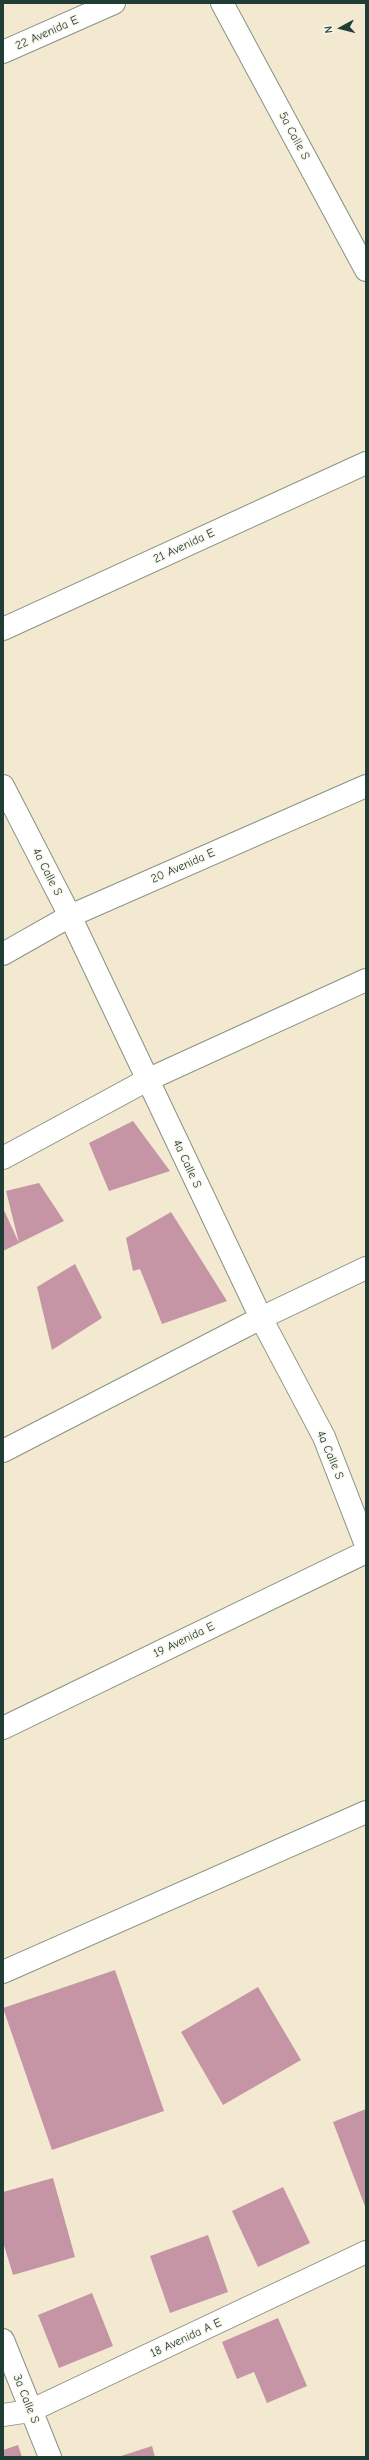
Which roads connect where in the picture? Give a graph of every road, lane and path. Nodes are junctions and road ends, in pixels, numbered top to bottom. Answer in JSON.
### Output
{"nodes":[{"id":1,"x":114,"y":3,"type":"edge"},
{"id":2,"x":222,"y":3,"type":"edge"},
{"id":3,"x":3,"y":52,"type":"edge"},
{"id":4,"x":366,"y":270,"type":"edge"},
{"id":5,"x":366,"y":463,"type":"edge"},
{"id":6,"x":3,"y":629,"type":"edge"},
{"id":7,"x":3,"y":786,"type":"edge"},
{"id":8,"x":366,"y":786,"type":"edge"},
{"id":9,"x":70,"y":916,"type":"junction"},
{"id":10,"x":3,"y":954,"type":"edge"},
{"id":11,"x":366,"y":980,"type":"edge"},
{"id":12,"x":147,"y":1080,"type":"junction"},
{"id":13,"x":3,"y":1158,"type":"edge"},
{"id":14,"x":366,"y":1268,"type":"edge"},
{"id":15,"x":260,"y":1318,"type":"junction"},
{"id":16,"x":3,"y":1451,"type":"edge"},
{"id":17,"x":366,"y":1545,"type":"edge"},
{"id":18,"x":366,"y":1552,"type":"edge"},
{"id":19,"x":3,"y":1728,"type":"edge"},
{"id":20,"x":366,"y":1812,"type":"edge"},
{"id":21,"x":3,"y":1972,"type":"edge"},
{"id":22,"x":366,"y":2252,"type":"edge"},
{"id":23,"x":3,"y":2340,"type":"edge"},
{"id":24,"x":30,"y":2411,"type":"junction"},
{"id":25,"x":3,"y":2416,"type":"edge"},
{"id":26,"x":50,"y":2457,"type":"edge"}],
"edges":[{"from":1,"to":3,"type":"street","name":"22 Avenida E"},
{"from":2,"to":4,"type":"street","name":"5a Calle S"},
{"from":5,"to":6,"type":"street","name":"21 Avenida E"},
{"from":7,"to":9,"type":"street","name":"4a Calle S"},
{"from":8,"to":9,"type":"street","name":"20 Avenida E"},
{"from":9,"to":10,"type":"street","name":"20 Avenida E"},
{"from":9,"to":12,"type":"street","name":"4a Calle S"},
{"from":11,"to":12,"type":"street"},
{"from":12,"to":13,"type":"street"},
{"from":12,"to":15,"type":"street","name":"4a Calle S"},
{"from":14,"to":15,"type":"street"},
{"from":15,"to":16,"type":"street"},
{"from":15,"to":17,"type":"street","name":"4a Calle S"},
{"from":18,"to":19,"type":"street","name":"19 Avenida E"},
{"from":20,"to":21,"type":"street"},
{"from":22,"to":24,"type":"street","name":"18 Avenida A E"},
{"from":23,"to":24,"type":"street","name":"3a Calle S"},
{"from":24,"to":25,"type":"street","name":"18 Avenida A E"},
{"from":24,"to":26,"type":"street","name":"3a Calle S"}]}
